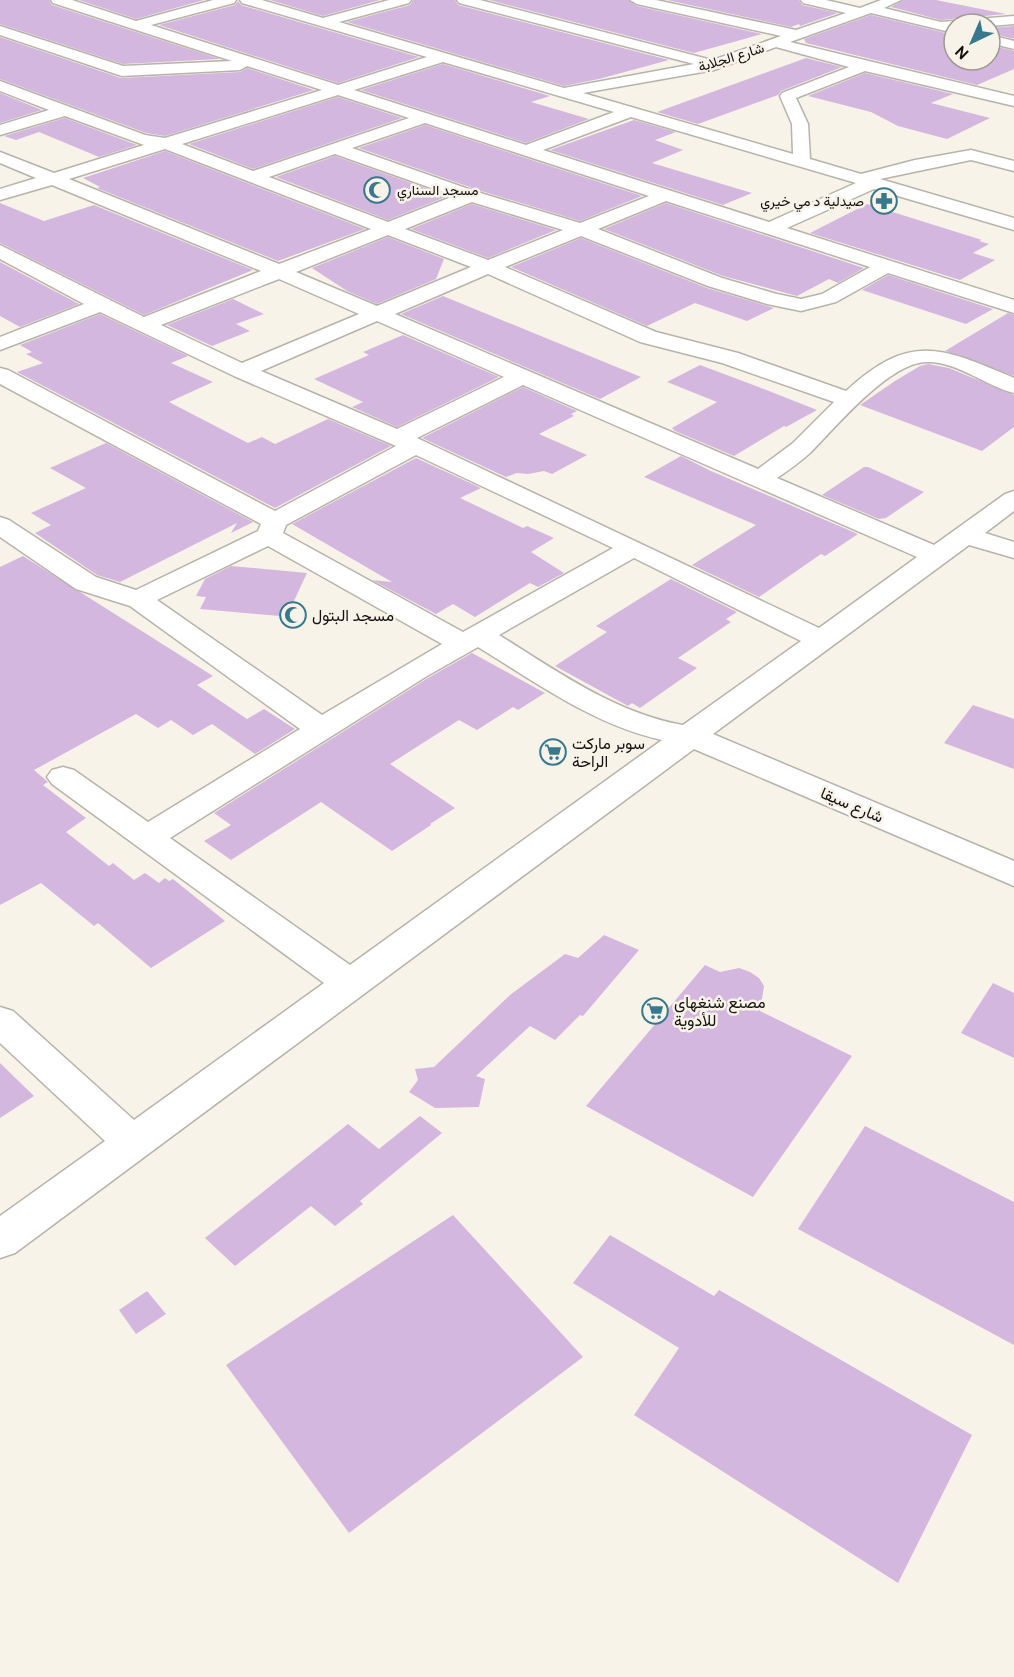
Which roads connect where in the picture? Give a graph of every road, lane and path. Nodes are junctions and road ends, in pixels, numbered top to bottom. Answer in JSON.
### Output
{"nodes":[{"id":1,"x":58,"y":0,"type":"edge"},
{"id":2,"x":229,"y":0,"type":"edge"},
{"id":3,"x":247,"y":0,"type":"edge"},
{"id":4,"x":404,"y":0,"type":"edge"},
{"id":5,"x":464,"y":0,"type":"edge"},
{"id":6,"x":637,"y":0,"type":"edge"},
{"id":7,"x":808,"y":0,"type":"edge"},
{"id":8,"x":894,"y":0,"type":"edge"},
{"id":9,"x":866,"y":10,"type":"junction"},
{"id":10,"x":101,"y":13,"type":"junction"},
{"id":11,"x":1014,"y":20,"type":"edge"},
{"id":12,"x":68,"y":21,"type":"dead end"},
{"id":13,"x":324,"y":22,"type":"junction"},
{"id":14,"x":136,"y":24,"type":"junction"},
{"id":15,"x":939,"y":26,"type":"junction"},
{"id":16,"x":942,"y":27,"type":"edge"},
{"id":17,"x":36,"y":30,"type":"dead end"},
{"id":18,"x":7,"y":33,"type":"edge"},
{"id":19,"x":798,"y":35,"type":"junction"},
{"id":20,"x":776,"y":43,"type":"junction"},
{"id":21,"x":443,"y":57,"type":"junction"},
{"id":22,"x":259,"y":64,"type":"junction"},
{"id":23,"x":714,"y":65,"type":"junction"},
{"id":24,"x":864,"y":66,"type":"junction"},
{"id":25,"x":0,"y":86,"type":"edge"},
{"id":26,"x":337,"y":89,"type":"junction"},
{"id":27,"x":563,"y":93,"type":"junction"},
{"id":28,"x":1014,"y":101,"type":"edge"},
{"id":29,"x":67,"y":110,"type":"junction"},
{"id":30,"x":630,"y":112,"type":"junction"},
{"id":31,"x":425,"y":118,"type":"junction"},
{"id":32,"x":0,"y":130,"type":"edge"},
{"id":33,"x":165,"y":143,"type":"junction"},
{"id":34,"x":336,"y":148,"type":"junction"},
{"id":35,"x":1014,"y":149,"type":"edge"},
{"id":36,"x":527,"y":150,"type":"junction"},
{"id":37,"x":971,"y":155,"type":"junction"},
{"id":38,"x":0,"y":157,"type":"edge"},
{"id":39,"x":802,"y":162,"type":"junction"},
{"id":40,"x":1014,"y":166,"type":"edge"},
{"id":41,"x":254,"y":176,"type":"junction"},
{"id":42,"x":53,"y":178,"type":"junction"},
{"id":43,"x":866,"y":181,"type":"junction"},
{"id":44,"x":0,"y":195,"type":"edge"},
{"id":45,"x":666,"y":195,"type":"junction"},
{"id":46,"x":471,"y":196,"type":"junction"},
{"id":47,"x":1014,"y":224,"type":"edge"},
{"id":48,"x":390,"y":227,"type":"junction"},
{"id":49,"x":771,"y":228,"type":"junction"},
{"id":50,"x":580,"y":229,"type":"junction"},
{"id":51,"x":0,"y":251,"type":"edge"},
{"id":52,"x":888,"y":265,"type":"junction"},
{"id":53,"x":488,"y":267,"type":"junction"},
{"id":54,"x":278,"y":271,"type":"junction"},
{"id":55,"x":1014,"y":284,"type":"edge"},
{"id":56,"x":990,"y":300,"type":"junction"},
{"id":57,"x":101,"y":305,"type":"junction"},
{"id":58,"x":1014,"y":307,"type":"edge"},
{"id":59,"x":378,"y":313,"type":"junction"},
{"id":60,"x":145,"y":324,"type":"junction"},
{"id":61,"x":0,"y":344,"type":"edge"},
{"id":62,"x":242,"y":371,"type":"junction"},
{"id":63,"x":0,"y":375,"type":"edge"},
{"id":64,"x":524,"y":376,"type":"junction"},
{"id":65,"x":1014,"y":386,"type":"edge"},
{"id":66,"x":847,"y":399,"type":"junction"},
{"id":67,"x":407,"y":442,"type":"junction"},
{"id":68,"x":760,"y":478,"type":"junction"},
{"id":69,"x":1014,"y":499,"type":"edge"},
{"id":70,"x":0,"y":525,"type":"edge"},
{"id":71,"x":272,"y":528,"type":"junction"},
{"id":72,"x":965,"y":535,"type":"junction"},
{"id":73,"x":633,"y":548,"type":"junction"},
{"id":74,"x":1014,"y":550,"type":"edge"},
{"id":75,"x":937,"y":556,"type":"junction"},
{"id":76,"x":140,"y":600,"type":"junction"},
{"id":77,"x":471,"y":639,"type":"junction"},
{"id":78,"x":822,"y":640,"type":"junction"},
{"id":79,"x":321,"y":729,"type":"junction"},
{"id":80,"x":690,"y":736,"type":"junction"},
{"id":81,"x":63,"y":777,"type":"dead end"},
{"id":82,"x":147,"y":837,"type":"junction"},
{"id":83,"x":1014,"y":874,"type":"edge"},
{"id":84,"x":351,"y":984,"type":"junction"},
{"id":85,"x":0,"y":1021,"type":"edge"},
{"id":86,"x":133,"y":1143,"type":"junction"},
{"id":87,"x":0,"y":1240,"type":"edge"}],
"edges":[{"from":1,"to":10,"type":"street"},
{"from":2,"to":14,"type":"street"},
{"from":3,"to":13,"type":"street"},
{"from":4,"to":13,"type":"street"},
{"from":5,"to":23,"type":"street"},
{"from":6,"to":19,"type":"street"},
{"from":7,"to":9,"type":"street"},
{"from":8,"to":9,"type":"street","name":"شارع الجلابة"},
{"from":9,"to":15,"type":"street"},
{"from":9,"to":19,"type":"street","name":"شارع الجلابة"},
{"from":10,"to":12,"type":"street"},
{"from":10,"to":14,"type":"street"},
{"from":11,"to":15,"type":"street"},
{"from":13,"to":21,"type":"street"},
{"from":14,"to":22,"type":"street"},
{"from":15,"to":16,"type":"street"},
{"from":17,"to":18,"type":"street"},
{"from":18,"to":22,"type":"street"},
{"from":19,"to":20,"type":"street","name":"شارع الجلابة"},
{"from":20,"to":23,"type":"street","name":"شارع الجلابة"},
{"from":20,"to":24,"type":"street"},
{"from":21,"to":26,"type":"street"},
{"from":21,"to":27,"type":"street"},
{"from":22,"to":26,"type":"street"},
{"from":23,"to":27,"type":"street","name":"شارع الجلابة"},
{"from":24,"to":28,"type":"street"},
{"from":24,"to":39,"type":"street"},
{"from":25,"to":29,"type":"street"},
{"from":26,"to":31,"type":"street"},
{"from":26,"to":33,"type":"street"},
{"from":27,"to":30,"type":"street"},
{"from":29,"to":32,"type":"street"},
{"from":29,"to":33,"type":"street"},
{"from":30,"to":36,"type":"street"},
{"from":30,"to":39,"type":"street"},
{"from":31,"to":34,"type":"street"},
{"from":31,"to":36,"type":"street"},
{"from":33,"to":41,"type":"street"},
{"from":33,"to":42,"type":"street"},
{"from":34,"to":41,"type":"street"},
{"from":34,"to":46,"type":"street"},
{"from":35,"to":37,"type":"street"},
{"from":36,"to":45,"type":"street"},
{"from":37,"to":40,"type":"street"},
{"from":37,"to":43,"type":"street"},
{"from":38,"to":42,"type":"street"},
{"from":39,"to":43,"type":"street"},
{"from":41,"to":48,"type":"street"},
{"from":42,"to":44,"type":"street"},
{"from":42,"to":54,"type":"street"},
{"from":43,"to":47,"type":"street"},
{"from":43,"to":49,"type":"street"},
{"from":45,"to":49,"type":"street"},
{"from":45,"to":50,"type":"street"},
{"from":46,"to":48,"type":"street"},
{"from":46,"to":50,"type":"street"},
{"from":48,"to":53,"type":"street"},
{"from":48,"to":54,"type":"street"},
{"from":49,"to":52,"type":"street"},
{"from":50,"to":52,"type":"street"},
{"from":50,"to":53,"type":"street"},
{"from":51,"to":57,"type":"street"},
{"from":52,"to":56,"type":"street"},
{"from":53,"to":59,"type":"street"},
{"from":53,"to":66,"type":"street"},
{"from":54,"to":59,"type":"street"},
{"from":54,"to":60,"type":"street"},
{"from":55,"to":56,"type":"street"},
{"from":56,"to":58,"type":"street"},
{"from":57,"to":60,"type":"street"},
{"from":57,"to":61,"type":"street"},
{"from":59,"to":62,"type":"street"},
{"from":59,"to":64,"type":"street"},
{"from":60,"to":62,"type":"street"},
{"from":62,"to":67,"type":"street"},
{"from":63,"to":71,"type":"street","name":"شارع سيقا"},
{"from":64,"to":67,"type":"street"},
{"from":64,"to":68,"type":"street"},
{"from":65,"to":66,"type":"street"},
{"from":66,"to":68,"type":"street"},
{"from":67,"to":71,"type":"street"},
{"from":67,"to":73,"type":"street"},
{"from":68,"to":75,"type":"street"},
{"from":69,"to":72,"type":"street"},
{"from":70,"to":76,"type":"street"},
{"from":71,"to":76,"type":"street"},
{"from":71,"to":77,"type":"street","name":"شارع سيقا"},
{"from":72,"to":74,"type":"street"},
{"from":72,"to":75,"type":"street"},
{"from":73,"to":77,"type":"street"},
{"from":73,"to":78,"type":"street"},
{"from":75,"to":78,"type":"street"},
{"from":76,"to":79,"type":"street"},
{"from":77,"to":79,"type":"street"},
{"from":77,"to":80,"type":"street","name":"شارع سيقا"},
{"from":78,"to":80,"type":"street"},
{"from":79,"to":82,"type":"street"},
{"from":80,"to":83,"type":"street","name":"شارع سيقا"},
{"from":80,"to":84,"type":"street"},
{"from":81,"to":82,"type":"street"},
{"from":82,"to":84,"type":"street"},
{"from":84,"to":86,"type":"street"},
{"from":85,"to":86,"type":"street"},
{"from":86,"to":87,"type":"street"}]}
